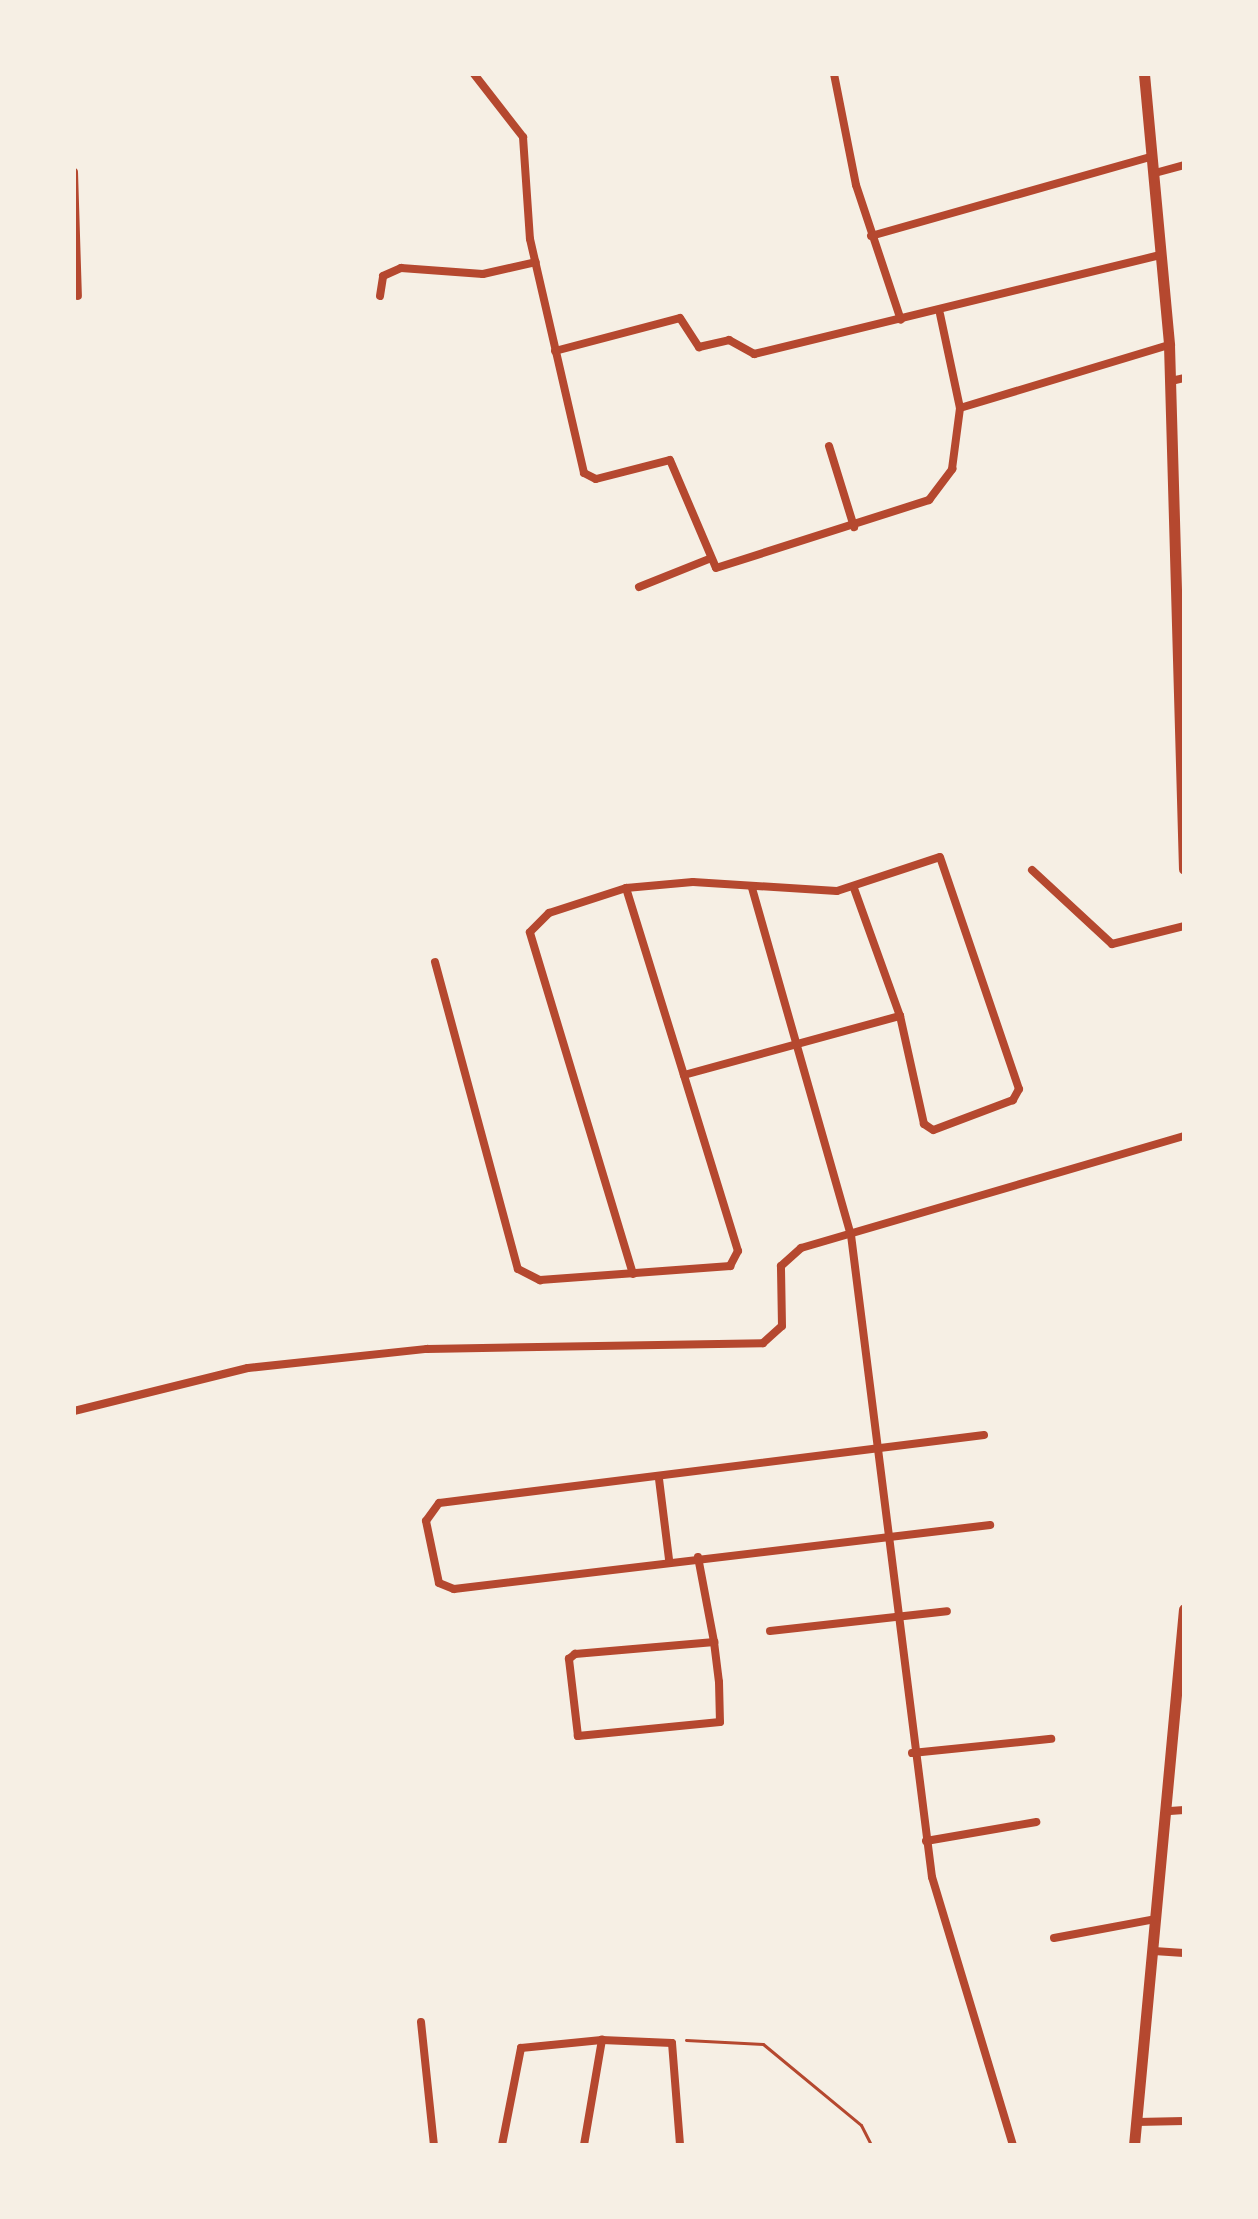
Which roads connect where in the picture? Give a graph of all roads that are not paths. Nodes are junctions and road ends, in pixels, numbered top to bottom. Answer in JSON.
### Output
{"nodes":[{"id":1,"x":474,"y":74,"type":"edge"},
{"id":2,"x":834,"y":74,"type":"edge"},
{"id":3,"x":1144,"y":74,"type":"edge"},
{"id":4,"x":1151,"y":157,"type":"junction"},
{"id":5,"x":1184,"y":165,"type":"edge"},
{"id":6,"x":74,"y":172,"type":"edge"},
{"id":7,"x":1155,"y":173,"type":"junction"},
{"id":8,"x":871,"y":236,"type":"junction"},
{"id":9,"x":1160,"y":255,"type":"junction"},
{"id":10,"x":536,"y":262,"type":"junction"},
{"id":11,"x":78,"y":296,"type":"dead end"},
{"id":12,"x":380,"y":296,"type":"dead end"},
{"id":13,"x":940,"y":314,"type":"junction"},
{"id":14,"x":901,"y":320,"type":"junction"},
{"id":15,"x":1169,"y":345,"type":"junction"},
{"id":16,"x":555,"y":351,"type":"junction"},
{"id":17,"x":1184,"y":378,"type":"edge"},
{"id":18,"x":1171,"y":381,"type":"junction"},
{"id":19,"x":960,"y":408,"type":"junction"},
{"id":20,"x":829,"y":446,"type":"dead end"},
{"id":21,"x":854,"y":527,"type":"junction"},
{"id":22,"x":709,"y":559,"type":"junction"},
{"id":23,"x":639,"y":587,"type":"dead end"},
{"id":24,"x":1184,"y":869,"type":"edge"},
{"id":25,"x":1032,"y":870,"type":"dead end"},
{"id":26,"x":626,"y":888,"type":"junction"},
{"id":27,"x":752,"y":888,"type":"junction"},
{"id":28,"x":854,"y":888,"type":"junction"},
{"id":29,"x":1184,"y":926,"type":"edge"},
{"id":30,"x":435,"y":962,"type":"dead end"},
{"id":31,"x":900,"y":1016,"type":"junction"},
{"id":32,"x":793,"y":1040,"type":"junction"},
{"id":33,"x":684,"y":1075,"type":"junction"},
{"id":34,"x":1184,"y":1136,"type":"edge"},
{"id":35,"x":851,"y":1235,"type":"junction"},
{"id":36,"x":633,"y":1274,"type":"junction"},
{"id":37,"x":74,"y":1411,"type":"edge"},
{"id":38,"x":984,"y":1435,"type":"dead end"},
{"id":39,"x":877,"y":1450,"type":"junction"},
{"id":40,"x":659,"y":1479,"type":"junction"},
{"id":41,"x":990,"y":1525,"type":"dead end"},
{"id":42,"x":886,"y":1535,"type":"junction"},
{"id":43,"x":698,"y":1557,"type":"junction"},
{"id":44,"x":669,"y":1559,"type":"junction"},
{"id":45,"x":1184,"y":1609,"type":"edge"},
{"id":46,"x":947,"y":1611,"type":"dead end"},
{"id":47,"x":896,"y":1617,"type":"junction"},
{"id":48,"x":770,"y":1631,"type":"dead end"},
{"id":49,"x":714,"y":1642,"type":"junction"},
{"id":50,"x":1051,"y":1739,"type":"dead end"},
{"id":51,"x":912,"y":1753,"type":"junction"},
{"id":52,"x":1184,"y":1810,"type":"edge"},
{"id":53,"x":1170,"y":1811,"type":"junction"},
{"id":54,"x":1036,"y":1822,"type":"dead end"},
{"id":55,"x":926,"y":1841,"type":"junction"},
{"id":56,"x":1156,"y":1919,"type":"junction"},
{"id":57,"x":1054,"y":1938,"type":"dead end"},
{"id":58,"x":1154,"y":1951,"type":"junction"},
{"id":59,"x":1184,"y":1953,"type":"edge"},
{"id":60,"x":421,"y":2022,"type":"dead end"},
{"id":61,"x":602,"y":2040,"type":"junction"},
{"id":62,"x":1184,"y":2121,"type":"edge"},
{"id":63,"x":1137,"y":2122,"type":"junction"},
{"id":64,"x":434,"y":2145,"type":"edge"},
{"id":65,"x":502,"y":2145,"type":"edge"},
{"id":66,"x":584,"y":2145,"type":"edge"},
{"id":67,"x":680,"y":2145,"type":"edge"},
{"id":68,"x":1013,"y":2145,"type":"edge"},
{"id":69,"x":1134,"y":2145,"type":"edge"}],
"edges":[{"from":1,"to":10,"type":"street"},
{"from":2,"to":8,"type":"street"},
{"from":3,"to":4,"type":"street"},
{"from":4,"to":7,"type":"street"},
{"from":4,"to":8,"type":"street"},
{"from":5,"to":7,"type":"street"},
{"from":6,"to":11,"type":"street"},
{"from":7,"to":9,"type":"street"},
{"from":8,"to":14,"type":"street"},
{"from":9,"to":13,"type":"street"},
{"from":9,"to":15,"type":"street"},
{"from":10,"to":12,"type":"street"},
{"from":10,"to":16,"type":"street"},
{"from":13,"to":14,"type":"street"},
{"from":13,"to":19,"type":"street"},
{"from":14,"to":16,"type":"street"},
{"from":15,"to":18,"type":"street"},
{"from":15,"to":19,"type":"street"},
{"from":16,"to":22,"type":"street"},
{"from":17,"to":18,"type":"street"},
{"from":18,"to":24,"type":"street"},
{"from":19,"to":21,"type":"street"},
{"from":20,"to":21,"type":"street"},
{"from":21,"to":22,"type":"street"},
{"from":22,"to":23,"type":"street"},
{"from":25,"to":29,"type":"street"},
{"from":26,"to":27,"type":"street"},
{"from":26,"to":33,"type":"street"},
{"from":26,"to":36,"type":"street"},
{"from":27,"to":28,"type":"street"},
{"from":27,"to":32,"type":"street"},
{"from":28,"to":31,"type":"street"},
{"from":28,"to":31,"type":"street"},
{"from":30,"to":36,"type":"street"},
{"from":31,"to":32,"type":"street"},
{"from":32,"to":33,"type":"street"},
{"from":32,"to":35,"type":"street"},
{"from":33,"to":36,"type":"street"},
{"from":34,"to":35,"type":"street"},
{"from":35,"to":37,"type":"street"},
{"from":35,"to":39,"type":"street"},
{"from":38,"to":39,"type":"street"},
{"from":39,"to":40,"type":"street"},
{"from":39,"to":42,"type":"street"},
{"from":40,"to":44,"type":"street"},
{"from":40,"to":44,"type":"street"},
{"from":41,"to":42,"type":"street"},
{"from":42,"to":43,"type":"street"},
{"from":42,"to":47,"type":"street"},
{"from":43,"to":44,"type":"street"},
{"from":43,"to":49,"type":"street"},
{"from":45,"to":53,"type":"street"},
{"from":46,"to":47,"type":"street"},
{"from":47,"to":48,"type":"street"},
{"from":47,"to":51,"type":"street"},
{"from":49,"to":49,"type":"street"},
{"from":50,"to":51,"type":"street"},
{"from":51,"to":55,"type":"street"},
{"from":52,"to":53,"type":"street"},
{"from":53,"to":56,"type":"street"},
{"from":54,"to":55,"type":"street"},
{"from":55,"to":68,"type":"street"},
{"from":56,"to":57,"type":"street"},
{"from":56,"to":58,"type":"street"},
{"from":58,"to":59,"type":"street"},
{"from":58,"to":63,"type":"street"},
{"from":60,"to":64,"type":"street"},
{"from":61,"to":65,"type":"street"},
{"from":61,"to":66,"type":"street"},
{"from":61,"to":67,"type":"street"},
{"from":62,"to":63,"type":"street"},
{"from":63,"to":69,"type":"street"}]}
